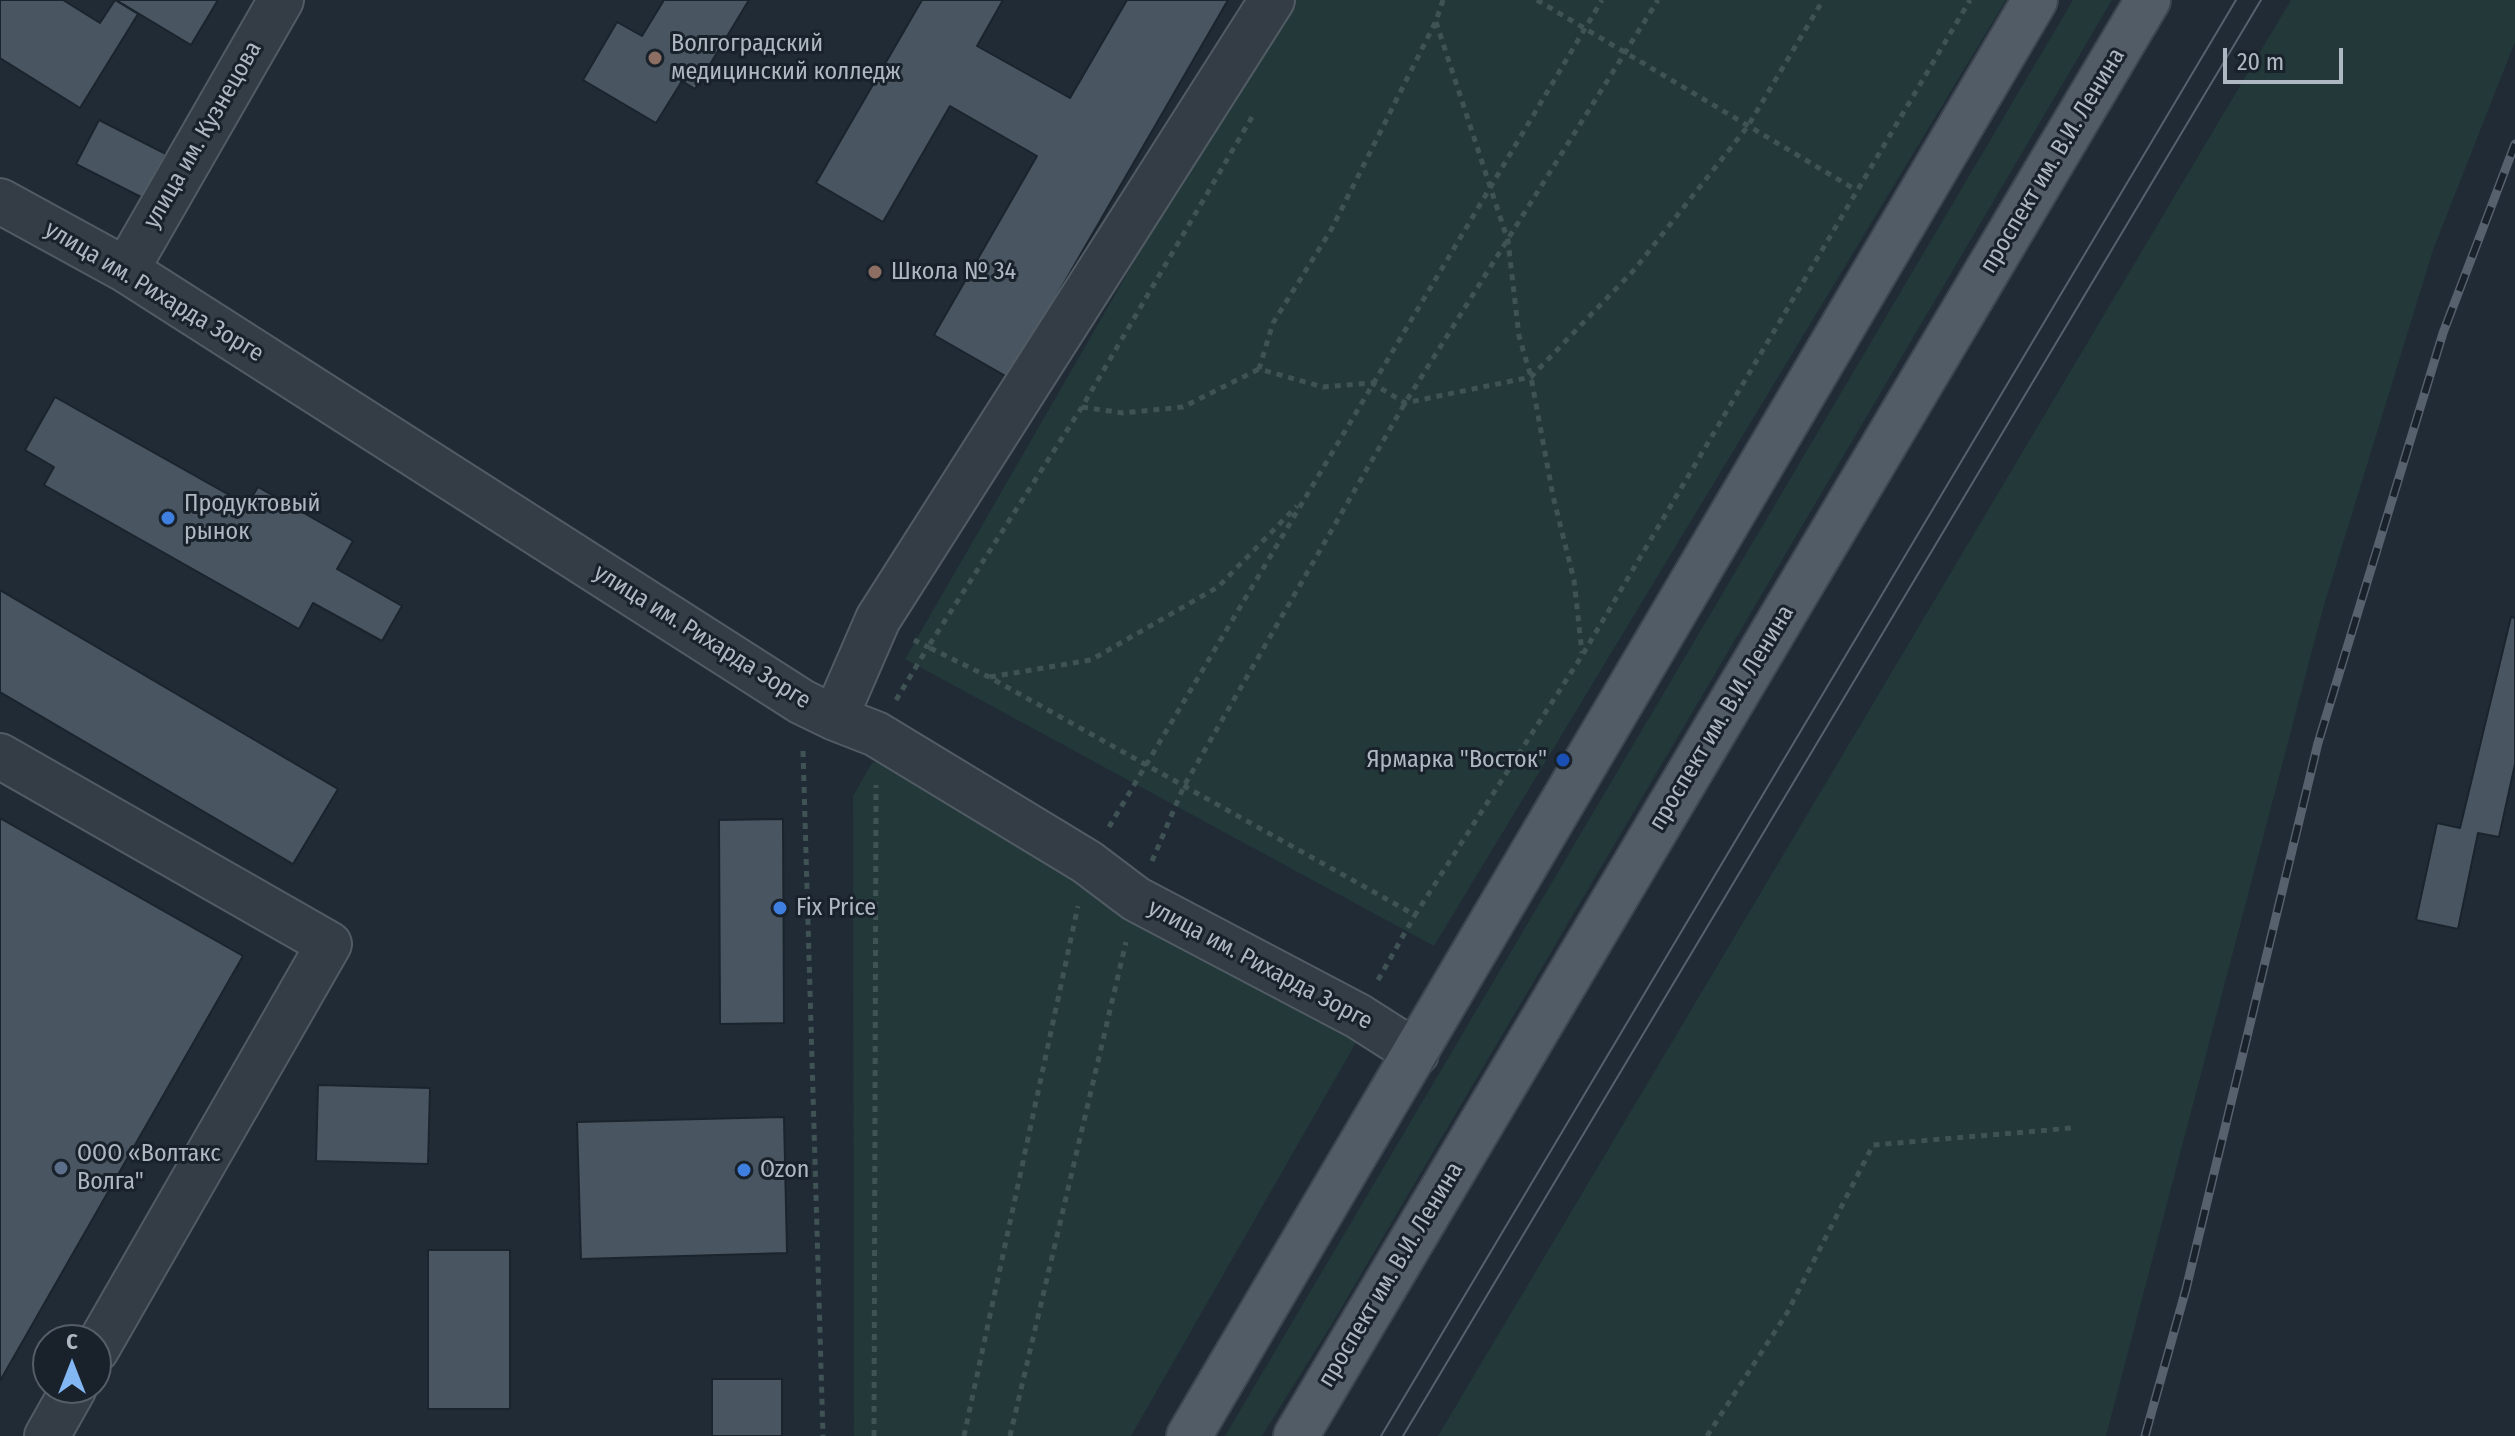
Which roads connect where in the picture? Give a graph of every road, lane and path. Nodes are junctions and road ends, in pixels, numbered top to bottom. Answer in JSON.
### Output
{"nodes":[{"id":1,"x":281,"y":0,"type":"edge"},
{"id":2,"x":1272,"y":0,"type":"edge"},
{"id":3,"x":1443,"y":0,"type":"edge"},
{"id":4,"x":1537,"y":0,"type":"edge"},
{"id":5,"x":1602,"y":0,"type":"edge"},
{"id":6,"x":1658,"y":0,"type":"edge"},
{"id":7,"x":1823,"y":0,"type":"edge"},
{"id":8,"x":1970,"y":0,"type":"edge"},
{"id":9,"x":2035,"y":0,"type":"edge"},
{"id":10,"x":2148,"y":0,"type":"edge"},
{"id":11,"x":1436,"y":21,"type":"junction"},
{"id":12,"x":1585,"y":28,"type":"junction"},
{"id":13,"x":1626,"y":53,"type":"junction"},
{"id":14,"x":1257,"y":109,"type":"dead end"},
{"id":15,"x":1748,"y":126,"type":"junction"},
{"id":16,"x":1491,"y":185,"type":"junction"},
{"id":17,"x":1857,"y":190,"type":"junction"},
{"id":18,"x":0,"y":201,"type":"edge"},
{"id":19,"x":1508,"y":241,"type":"junction"},
{"id":20,"x":126,"y":270,"type":"junction"},
{"id":21,"x":1259,"y":369,"type":"junction"},
{"id":22,"x":1531,"y":377,"type":"junction"},
{"id":23,"x":1372,"y":383,"type":"junction"},
{"id":24,"x":1405,"y":403,"type":"junction"},
{"id":25,"x":1082,"y":407,"type":"junction"},
{"id":26,"x":1304,"y":499,"type":"junction"},
{"id":27,"x":928,"y":647,"type":"junction"},
{"id":28,"x":1583,"y":654,"type":"junction"},
{"id":29,"x":989,"y":677,"type":"junction"},
{"id":30,"x":819,"y":710,"type":"junction"},
{"id":31,"x":876,"y":734,"type":"junction"},
{"id":32,"x":0,"y":756,"type":"edge"},
{"id":33,"x":1148,"y":765,"type":"junction"},
{"id":34,"x":1184,"y":786,"type":"junction"},
{"id":35,"x":1087,"y":862,"type":"junction"},
{"id":36,"x":1136,"y":899,"type":"junction"},
{"id":37,"x":1415,"y":915,"type":"junction"},
{"id":38,"x":1358,"y":1016,"type":"junction"},
{"id":39,"x":1416,"y":1053,"type":"junction"},
{"id":40,"x":2072,"y":1128,"type":"dead end"},
{"id":41,"x":111,"y":1324,"type":"edge"},
{"id":42,"x":65,"y":1404,"type":"edge"},
{"id":43,"x":47,"y":1436,"type":"edge"},
{"id":44,"x":823,"y":1436,"type":"edge"},
{"id":45,"x":874,"y":1436,"type":"edge"},
{"id":46,"x":964,"y":1436,"type":"edge"},
{"id":47,"x":1010,"y":1436,"type":"edge"},
{"id":48,"x":1189,"y":1436,"type":"edge"},
{"id":49,"x":1296,"y":1436,"type":"edge"},
{"id":50,"x":1707,"y":1436,"type":"edge"}],
"edges":[{"from":1,"to":20,"type":"street","name":"улица им. Кузнецова"},
{"from":2,"to":30,"type":"street"},
{"from":3,"to":11,"type":"path"},
{"from":4,"to":12,"type":"path"},
{"from":5,"to":12,"type":"path"},
{"from":6,"to":13,"type":"path"},
{"from":7,"to":15,"type":"path"},
{"from":8,"to":17,"type":"path"},
{"from":9,"to":39,"type":"main road"},
{"from":10,"to":49,"type":"main road","name":"проспект им. В.И. Ленина"},
{"from":11,"to":16,"type":"path"},
{"from":11,"to":21,"type":"path"},
{"from":12,"to":13,"type":"path"},
{"from":12,"to":16,"type":"path"},
{"from":13,"to":15,"type":"path"},
{"from":13,"to":19,"type":"path"},
{"from":14,"to":25,"type":"path"},
{"from":15,"to":17,"type":"path"},
{"from":15,"to":22,"type":"path"},
{"from":16,"to":19,"type":"path"},
{"from":16,"to":23,"type":"path"},
{"from":17,"to":28,"type":"path"},
{"from":18,"to":20,"type":"street","name":"улица им. Рихарда Зорге"},
{"from":19,"to":22,"type":"path"},
{"from":19,"to":24,"type":"path"},
{"from":20,"to":30,"type":"street","name":"улица им. Рихарда Зорге"},
{"from":21,"to":23,"type":"path"},
{"from":21,"to":25,"type":"path"},
{"from":22,"to":24,"type":"path"},
{"from":22,"to":28,"type":"path"},
{"from":23,"to":24,"type":"path"},
{"from":23,"to":26,"type":"path"},
{"from":24,"to":34,"type":"path"},
{"from":25,"to":27,"type":"path"},
{"from":26,"to":29,"type":"path"},
{"from":26,"to":33,"type":"path"},
{"from":27,"to":29,"type":"path"},
{"from":27,"to":31,"type":"path"},
{"from":28,"to":37,"type":"path"},
{"from":29,"to":33,"type":"path"},
{"from":30,"to":31,"type":"street","name":"улица им. Рихарда Зорге"},
{"from":30,"to":44,"type":"path"},
{"from":31,"to":35,"type":"street","name":"улица им. Рихарда Зорге"},
{"from":31,"to":45,"type":"path"},
{"from":32,"to":41,"type":"street"},
{"from":33,"to":34,"type":"path"},
{"from":33,"to":35,"type":"path"},
{"from":34,"to":36,"type":"path"},
{"from":34,"to":37,"type":"path"},
{"from":35,"to":36,"type":"street","name":"улица им. Рихарда Зорге"},
{"from":35,"to":46,"type":"path"},
{"from":36,"to":38,"type":"street","name":"улица им. Рихарда Зорге"},
{"from":36,"to":47,"type":"path"},
{"from":37,"to":38,"type":"path"},
{"from":38,"to":39,"type":"street","name":"улица им. Рихарда Зорге"},
{"from":39,"to":48,"type":"main road"},
{"from":40,"to":50,"type":"path"},
{"from":42,"to":43,"type":"street"}]}
